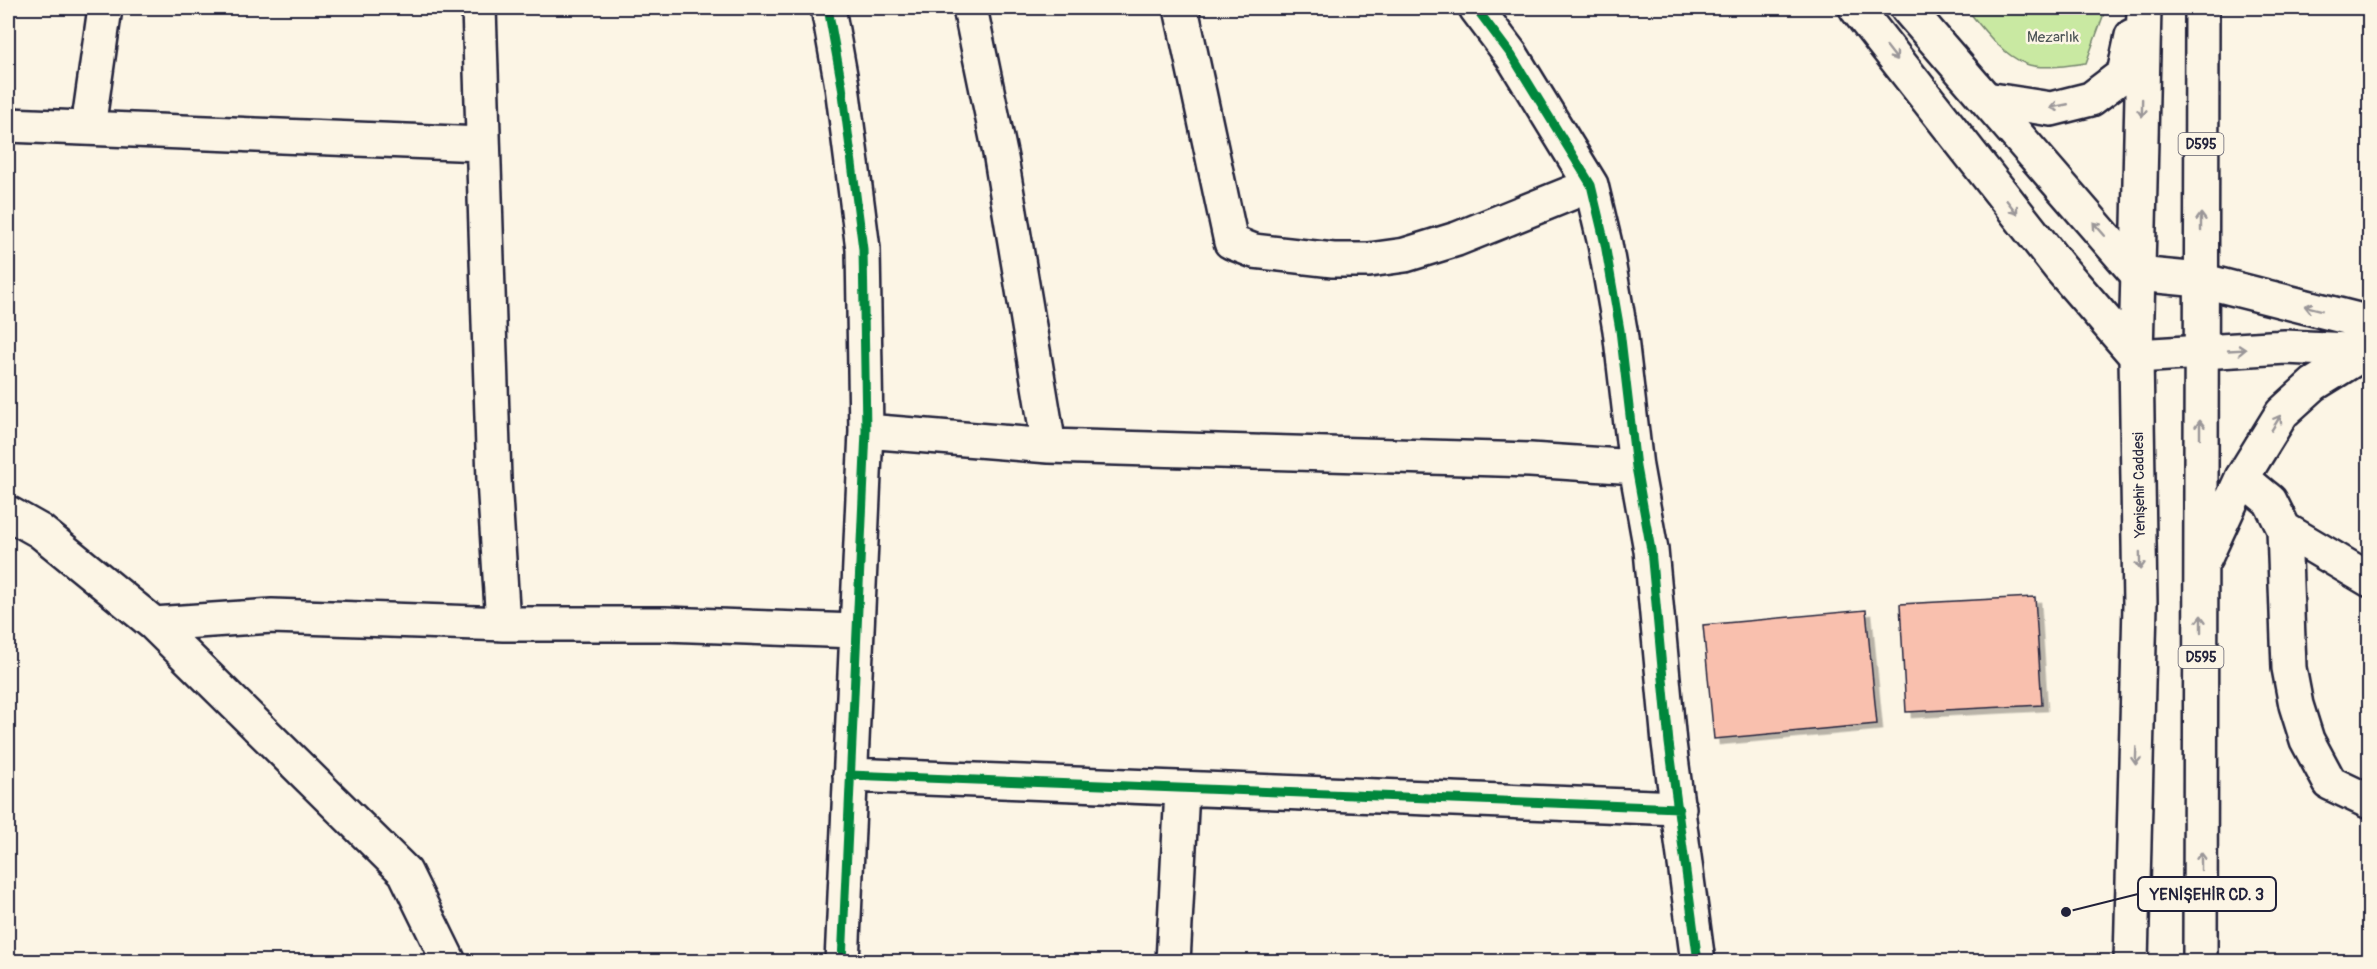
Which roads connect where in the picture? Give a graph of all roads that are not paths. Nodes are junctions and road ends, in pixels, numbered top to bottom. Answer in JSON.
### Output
{"nodes":[{"id":1,"x":105,"y":8,"type":"edge"},
{"id":2,"x":479,"y":8,"type":"edge"},
{"id":3,"x":828,"y":8,"type":"edge"},
{"id":4,"x":970,"y":8,"type":"edge"},
{"id":5,"x":1181,"y":8,"type":"edge"},
{"id":6,"x":1476,"y":8,"type":"edge"},
{"id":7,"x":1856,"y":8,"type":"edge"},
{"id":8,"x":1907,"y":8,"type":"edge"},
{"id":9,"x":2138,"y":8,"type":"edge"},
{"id":10,"x":2144,"y":8,"type":"edge"},
{"id":11,"x":2202,"y":8,"type":"edge"},
{"id":12,"x":1986,"y":99,"type":"junction"},
{"id":13,"x":8,"y":124,"type":"edge"},
{"id":14,"x":88,"y":128,"type":"junction"},
{"id":15,"x":482,"y":144,"type":"junction"},
{"id":16,"x":1591,"y":185,"type":"junction"},
{"id":17,"x":2138,"y":274,"type":"junction"},
{"id":18,"x":2200,"y":280,"type":"junction"},
{"id":19,"x":2369,"y":341,"type":"edge"},
{"id":20,"x":2200,"y":352,"type":"junction"},
{"id":21,"x":2136,"y":356,"type":"junction"},
{"id":22,"x":866,"y":431,"type":"junction"},
{"id":23,"x":1049,"y":446,"type":"junction"},
{"id":24,"x":1636,"y":467,"type":"junction"},
{"id":25,"x":2242,"y":478,"type":"junction"},
{"id":26,"x":8,"y":513,"type":"edge"},
{"id":27,"x":2284,"y":529,"type":"junction"},
{"id":28,"x":2201,"y":568,"type":"junction"},
{"id":29,"x":2370,"y":580,"type":"edge"},
{"id":30,"x":154,"y":624,"type":"junction"},
{"id":31,"x":503,"y":624,"type":"junction"},
{"id":32,"x":856,"y":631,"type":"junction"},
{"id":33,"x":850,"y":775,"type":"junction"},
{"id":34,"x":1182,"y":790,"type":"junction"},
{"id":35,"x":2370,"y":802,"type":"edge"},
{"id":36,"x":1679,"y":808,"type":"junction"},
{"id":37,"x":449,"y":962,"type":"edge"},
{"id":38,"x":842,"y":962,"type":"edge"},
{"id":39,"x":1173,"y":962,"type":"edge"},
{"id":40,"x":1698,"y":962,"type":"edge"},
{"id":41,"x":2130,"y":962,"type":"edge"},
{"id":42,"x":2200,"y":962,"type":"edge"}],
"edges":[{"from":1,"to":14,"type":"main road"},
{"from":2,"to":15,"type":"main road"},
{"from":3,"to":22,"type":"main road"},
{"from":4,"to":23,"type":"main road"},
{"from":5,"to":16,"type":"main road"},
{"from":6,"to":16,"type":"main road"},
{"from":7,"to":21,"type":"main road","one_way":true},
{"from":8,"to":12,"type":"main road"},
{"from":9,"to":12,"type":"main road","one_way":true},
{"from":10,"to":17,"type":"main road","name":"Yenişehir Caddesi","one_way":true},
{"from":18,"to":11,"type":"main road","number":"D595","one_way":true},
{"from":17,"to":12,"type":"main road","one_way":true},
{"from":13,"to":14,"type":"main road"},
{"from":14,"to":15,"type":"main road"},
{"from":15,"to":31,"type":"main road"},
{"from":16,"to":24,"type":"main road"},
{"from":17,"to":18,"type":"main road"},
{"from":17,"to":21,"type":"main road","name":"Yenişehir Caddesi"},
{"from":19,"to":18,"type":"main road","one_way":true},
{"from":18,"to":20,"type":"main road","number":"D595"},
{"from":20,"to":19,"type":"main road","one_way":true},
{"from":25,"to":19,"type":"main road","one_way":true},
{"from":20,"to":21,"type":"main road"},
{"from":28,"to":20,"type":"main road","number":"D595","one_way":true},
{"from":21,"to":41,"type":"main road","name":"Yenişehir Caddesi","one_way":true},
{"from":22,"to":23,"type":"main road"},
{"from":22,"to":32,"type":"main road"},
{"from":23,"to":24,"type":"main road"},
{"from":24,"to":36,"type":"main road"},
{"from":25,"to":27,"type":"main road"},
{"from":25,"to":28,"type":"main road"},
{"from":26,"to":30,"type":"main road"},
{"from":27,"to":29,"type":"main road"},
{"from":27,"to":35,"type":"main road"},
{"from":42,"to":28,"type":"main road","number":"D595","one_way":true},
{"from":30,"to":31,"type":"main road"},
{"from":30,"to":37,"type":"main road"},
{"from":31,"to":32,"type":"main road"},
{"from":32,"to":33,"type":"main road"},
{"from":33,"to":34,"type":"main road"},
{"from":33,"to":38,"type":"main road"},
{"from":34,"to":36,"type":"main road"},
{"from":34,"to":39,"type":"main road"},
{"from":36,"to":40,"type":"main road"}]}
